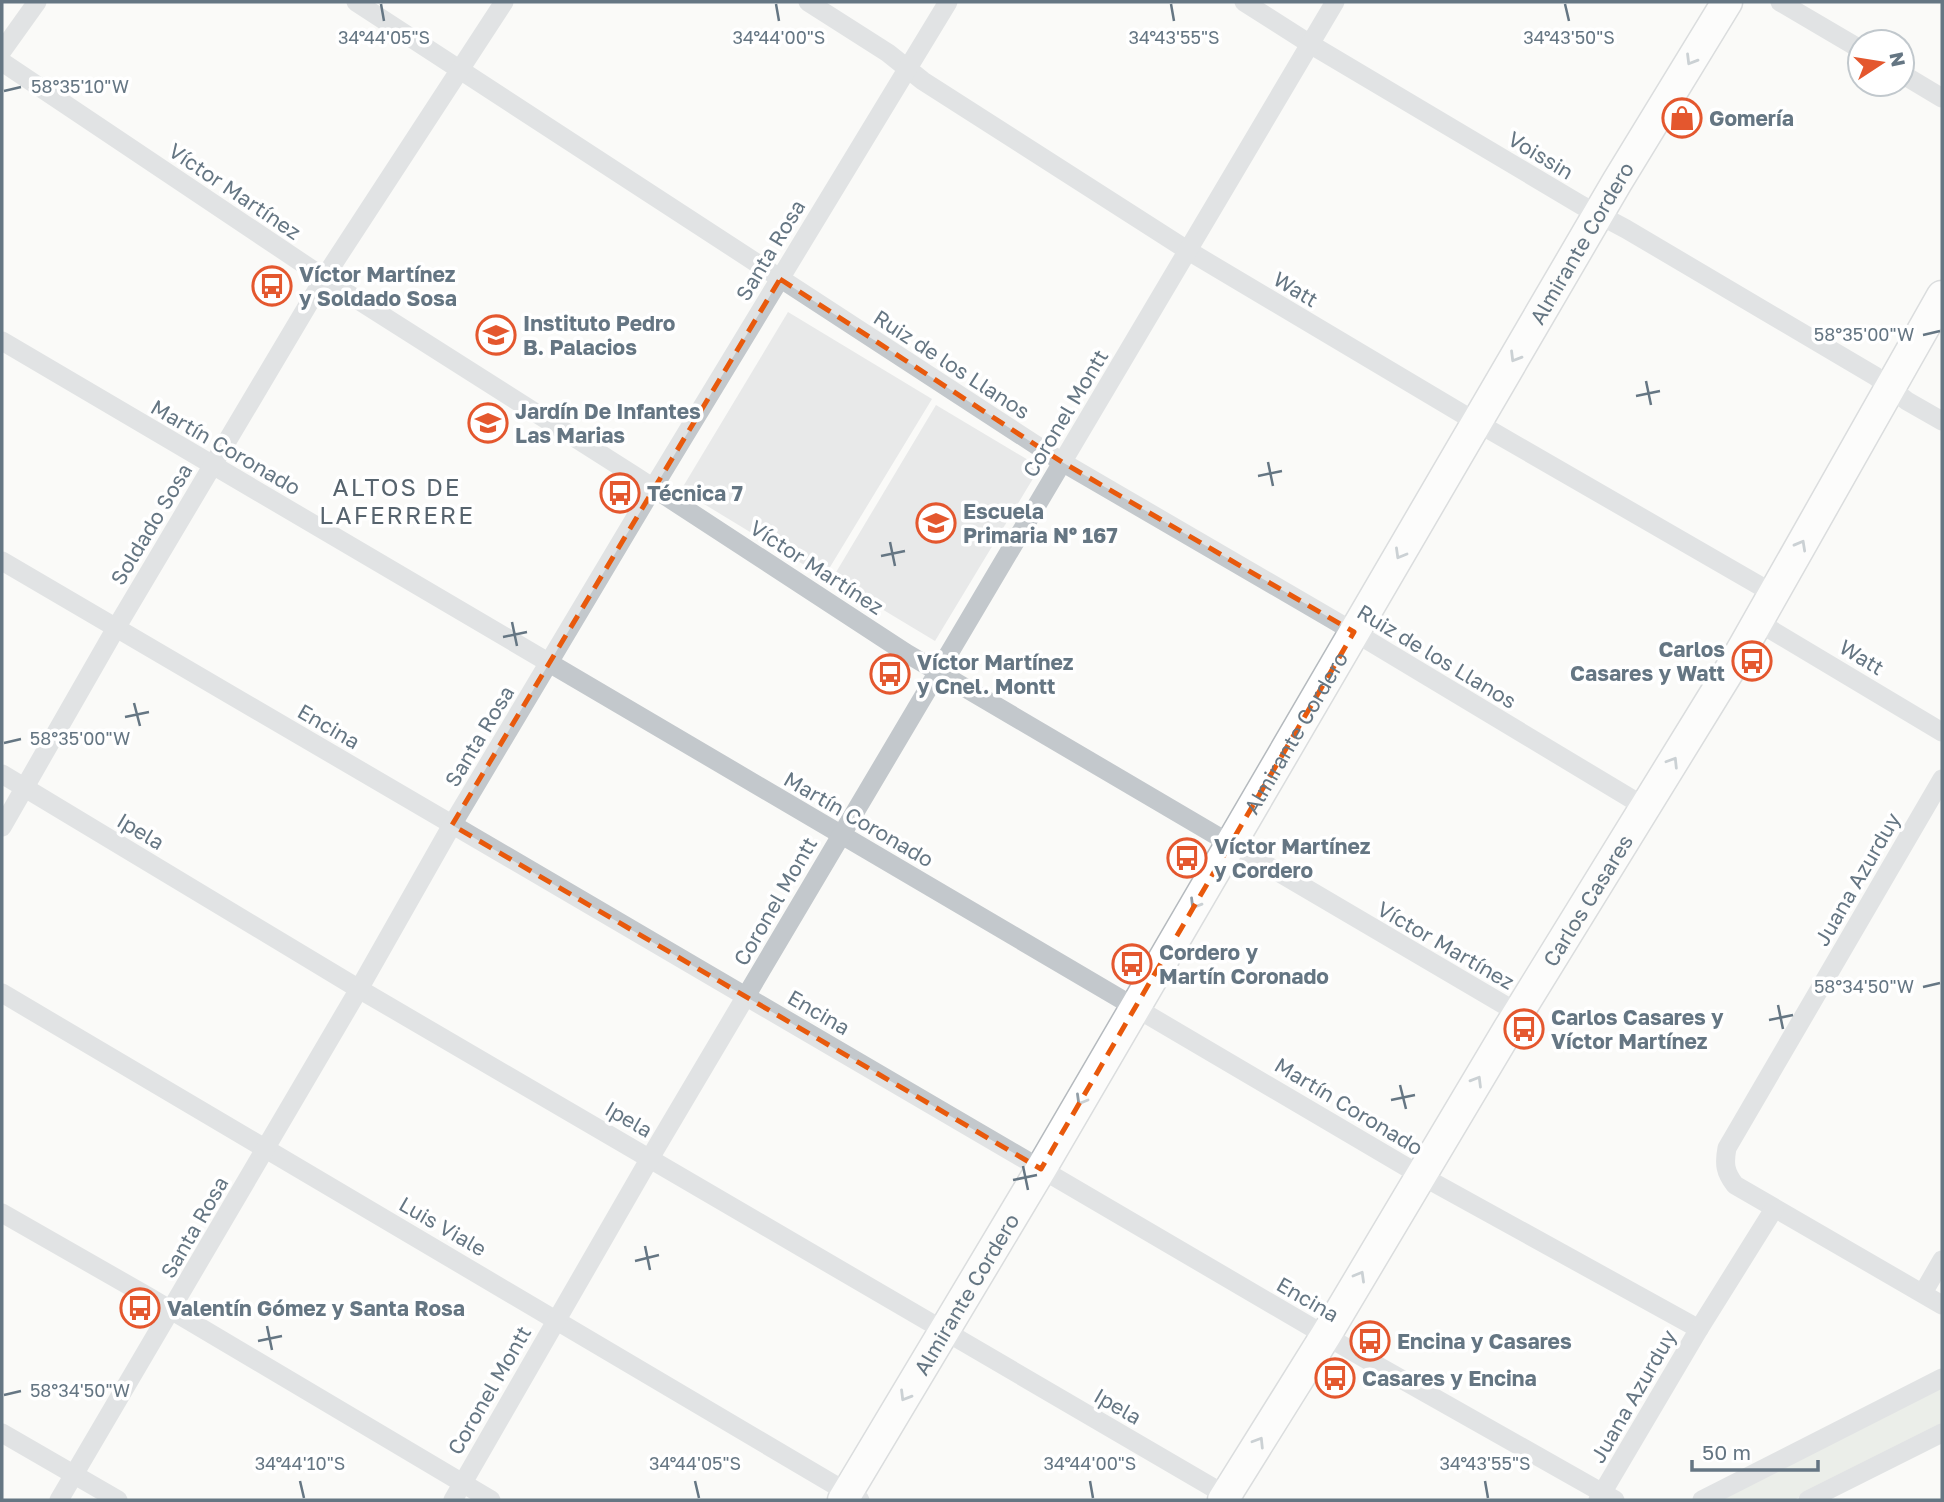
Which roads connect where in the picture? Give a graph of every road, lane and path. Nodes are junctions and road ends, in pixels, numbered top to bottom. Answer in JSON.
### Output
{"nodes":[{"id":1,"x":37,"y":2,"type":"edge"},
{"id":2,"x":356,"y":2,"type":"edge"},
{"id":3,"x":504,"y":2,"type":"edge"},
{"id":4,"x":808,"y":2,"type":"edge"},
{"id":5,"x":948,"y":2,"type":"edge"},
{"id":6,"x":1244,"y":2,"type":"edge"},
{"id":7,"x":1335,"y":2,"type":"edge"},
{"id":8,"x":1727,"y":2,"type":"edge"},
{"id":9,"x":1780,"y":2,"type":"edge"},
{"id":10,"x":1846,"y":41,"type":"edge"},
{"id":11,"x":1310,"y":44,"type":"junction"},
{"id":12,"x":2,"y":51,"type":"edge"},
{"id":13,"x":2,"y":62,"type":"edge"},
{"id":14,"x":907,"y":67,"type":"junction"},
{"id":15,"x":460,"y":69,"type":"junction"},
{"id":16,"x":1916,"y":82,"type":"edge"},
{"id":17,"x":1942,"y":98,"type":"edge"},
{"id":18,"x":1599,"y":214,"type":"junction"},
{"id":19,"x":1187,"y":250,"type":"junction"},
{"id":20,"x":324,"y":278,"type":"junction"},
{"id":21,"x":780,"y":279,"type":"junction"},
{"id":22,"x":1942,"y":296,"type":"edge"},
{"id":23,"x":2,"y":341,"type":"edge"},
{"id":24,"x":1889,"y":387,"type":"junction"},
{"id":25,"x":1942,"y":421,"type":"edge"},
{"id":26,"x":1476,"y":422,"type":"junction"},
{"id":27,"x":1062,"y":462,"type":"junction"},
{"id":28,"x":212,"y":466,"type":"junction"},
{"id":29,"x":653,"y":488,"type":"junction"},
{"id":30,"x":2,"y":561,"type":"edge"},
{"id":31,"x":1774,"y":594,"type":"junction"},
{"id":32,"x":1758,"y":622,"type":"junction"},
{"id":33,"x":116,"y":628,"type":"junction"},
{"id":34,"x":1354,"y":632,"type":"junction"},
{"id":35,"x":550,"y":662,"type":"junction"},
{"id":36,"x":937,"y":672,"type":"junction"},
{"id":37,"x":1942,"y":732,"type":"edge"},
{"id":38,"x":2,"y":774,"type":"edge"},
{"id":39,"x":1942,"y":779,"type":"edge"},
{"id":40,"x":25,"y":788,"type":"junction"},
{"id":41,"x":1645,"y":807,"type":"junction"},
{"id":42,"x":452,"y":825,"type":"junction"},
{"id":43,"x":2,"y":827,"type":"edge"},
{"id":44,"x":840,"y":835,"type":"junction"},
{"id":45,"x":1230,"y":845,"type":"junction"},
{"id":46,"x":359,"y":989,"type":"junction"},
{"id":47,"x":2,"y":993,"type":"edge"},
{"id":48,"x":746,"y":996,"type":"junction"},
{"id":49,"x":1136,"y":1006,"type":"junction"},
{"id":50,"x":1518,"y":1013,"type":"junction"},
{"id":51,"x":266,"y":1148,"type":"junction"},
{"id":52,"x":650,"y":1158,"type":"junction"},
{"id":53,"x":1041,"y":1169,"type":"junction"},
{"id":54,"x":1420,"y":1175,"type":"junction"},
{"id":55,"x":1774,"y":1209,"type":"junction"},
{"id":56,"x":2,"y":1213,"type":"edge"},
{"id":57,"x":1942,"y":1260,"type":"edge"},
{"id":58,"x":1923,"y":1293,"type":"junction"},
{"id":59,"x":1942,"y":1305,"type":"edge"},
{"id":60,"x":171,"y":1311,"type":"junction"},
{"id":61,"x":556,"y":1319,"type":"junction"},
{"id":62,"x":1699,"y":1329,"type":"junction"},
{"id":63,"x":944,"y":1331,"type":"junction"},
{"id":64,"x":1326,"y":1335,"type":"junction"},
{"id":65,"x":1942,"y":1378,"type":"edge"},
{"id":66,"x":2,"y":1433,"type":"edge"},
{"id":67,"x":1942,"y":1433,"type":"edge"},
{"id":68,"x":74,"y":1475,"type":"junction"},
{"id":69,"x":457,"y":1492,"type":"edge"},
{"id":70,"x":851,"y":1498,"type":"edge"},
{"id":71,"x":1605,"y":1498,"type":"edge"},
{"id":72,"x":1228,"y":1499,"type":"edge"},
{"id":73,"x":59,"y":1500,"type":"edge"},
{"id":74,"x":118,"y":1500,"type":"edge"},
{"id":75,"x":491,"y":1500,"type":"edge"},
{"id":76,"x":1702,"y":1500,"type":"edge"},
{"id":77,"x":1808,"y":1500,"type":"edge"}],
"edges":[{"from":1,"to":12,"type":"street"},
{"from":2,"to":15,"type":"street","name":"Ruiz de los Llanos"},
{"from":3,"to":15,"type":"street","name":"Soldado Sosa"},
{"from":4,"to":14,"type":"street","name":"Watt"},
{"from":5,"to":14,"type":"street","name":"Santa Rosa"},
{"from":6,"to":11,"type":"street","name":"Voissin"},
{"from":7,"to":11,"type":"street","name":"Coronel Montt"},
{"from":8,"to":18,"type":"main road","name":"Almirante Cordero","one_way":true},
{"from":9,"to":10,"type":"street"},
{"from":11,"to":18,"type":"street","name":"Voissin"},
{"from":11,"to":19,"type":"street","name":"Coronel Montt"},
{"from":13,"to":20,"type":"street","name":"Víctor Martínez"},
{"from":14,"to":19,"type":"street","name":"Watt"},
{"from":14,"to":21,"type":"street","name":"Santa Rosa"},
{"from":15,"to":20,"type":"street","name":"Soldado Sosa"},
{"from":15,"to":21,"type":"street","name":"Ruiz de los Llanos"},
{"from":16,"to":17,"type":"street"},
{"from":18,"to":24,"type":"street","name":"Voissin"},
{"from":18,"to":26,"type":"main road","name":"Almirante Cordero","one_way":true},
{"from":19,"to":26,"type":"street","name":"Watt"},
{"from":19,"to":27,"type":"street","name":"Coronel Montt"},
{"from":20,"to":28,"type":"street","name":"Soldado Sosa"},
{"from":20,"to":29,"type":"street","name":"Víctor Martínez"},
{"from":21,"to":27,"type":"street","name":"Ruiz de los Llanos"},
{"from":21,"to":29,"type":"street","name":"Santa Rosa"},
{"from":22,"to":24,"type":"main road","name":"Carlos Casares"},
{"from":23,"to":28,"type":"street","name":"Martín Coronado"},
{"from":24,"to":25,"type":"street","name":"Voissin"},
{"from":31,"to":24,"type":"main road","name":"Carlos Casares","one_way":true},
{"from":26,"to":31,"type":"street","name":"Watt"},
{"from":26,"to":34,"type":"main road","name":"Almirante Cordero","one_way":true},
{"from":27,"to":34,"type":"street","name":"Ruiz de los Llanos"},
{"from":27,"to":36,"type":"street","name":"Coronel Montt"},
{"from":28,"to":33,"type":"street","name":"Soldado Sosa"},
{"from":28,"to":35,"type":"street","name":"Martín Coronado"},
{"from":29,"to":35,"type":"street","name":"Santa Rosa"},
{"from":29,"to":36,"type":"street","name":"Víctor Martínez"},
{"from":30,"to":33,"type":"street","name":"Encina"},
{"from":31,"to":32,"type":"main road","name":"Carlos Casares"},
{"from":32,"to":37,"type":"street","name":"Watt"},
{"from":41,"to":32,"type":"main road","name":"Carlos Casares","one_way":true},
{"from":33,"to":40,"type":"street","name":"Soldado Sosa"},
{"from":33,"to":42,"type":"street","name":"Encina"},
{"from":34,"to":41,"type":"street","name":"Ruiz de los Llanos"},
{"from":34,"to":45,"type":"main road","name":"Almirante Cordero"},
{"from":35,"to":42,"type":"street","name":"Santa Rosa"},
{"from":35,"to":44,"type":"street","name":"Martín Coronado"},
{"from":36,"to":44,"type":"street","name":"Coronel Montt"},
{"from":36,"to":45,"type":"street","name":"Víctor Martínez"},
{"from":38,"to":40,"type":"street","name":"Ipela"},
{"from":39,"to":55,"type":"street","name":"Juana Azurduy"},
{"from":40,"to":43,"type":"street","name":"Soldado Sosa"},
{"from":40,"to":46,"type":"street","name":"Ipela"},
{"from":41,"to":50,"type":"main road","name":"Carlos Casares"},
{"from":42,"to":46,"type":"street","name":"Santa Rosa"},
{"from":42,"to":48,"type":"street","name":"Encina"},
{"from":44,"to":48,"type":"street","name":"Coronel Montt"},
{"from":44,"to":49,"type":"street","name":"Martín Coronado"},
{"from":45,"to":49,"type":"main road","name":"Almirante Cordero","one_way":true},
{"from":45,"to":50,"type":"street","name":"Víctor Martínez"},
{"from":46,"to":51,"type":"street","name":"Santa Rosa"},
{"from":46,"to":52,"type":"street","name":"Ipela"},
{"from":47,"to":51,"type":"street","name":"Luis Viale"},
{"from":48,"to":52,"type":"street","name":"Coronel Montt"},
{"from":48,"to":53,"type":"street","name":"Encina"},
{"from":49,"to":53,"type":"main road","name":"Almirante Cordero","one_way":true},
{"from":49,"to":54,"type":"street","name":"Martín Coronado"},
{"from":54,"to":50,"type":"main road","name":"Carlos Casares","one_way":true},
{"from":51,"to":60,"type":"street","name":"Santa Rosa"},
{"from":51,"to":61,"type":"street","name":"Luis Viale"},
{"from":52,"to":61,"type":"street","name":"Coronel Montt"},
{"from":52,"to":63,"type":"street","name":"Ipela"},
{"from":53,"to":63,"type":"main road","name":"Almirante Cordero"},
{"from":53,"to":64,"type":"street","name":"Encina"},
{"from":54,"to":62,"type":"street","name":"Martín Coronado"},
{"from":64,"to":54,"type":"main road","name":"Carlos Casares","one_way":true},
{"from":55,"to":58,"type":"street"},
{"from":55,"to":62,"type":"street","name":"Juana Azurduy"},
{"from":56,"to":60,"type":"street"},
{"from":57,"to":58,"type":"street"},
{"from":58,"to":59,"type":"street"},
{"from":60,"to":68,"type":"street","name":"Santa Rosa"},
{"from":60,"to":69,"type":"street"},
{"from":61,"to":69,"type":"street","name":"Coronel Montt"},
{"from":61,"to":70,"type":"street","name":"Luis Viale"},
{"from":62,"to":71,"type":"street","name":"Juana Azurduy"},
{"from":63,"to":70,"type":"main road","name":"Almirante Cordero","one_way":true},
{"from":63,"to":72,"type":"street","name":"Ipela"},
{"from":64,"to":71,"type":"street","name":"Encina"},
{"from":72,"to":64,"type":"main road","name":"Carlos Casares","one_way":true},
{"from":65,"to":76,"type":"street"},
{"from":66,"to":68,"type":"street"},
{"from":67,"to":77,"type":"street"},
{"from":68,"to":73,"type":"street","name":"Santa Rosa"},
{"from":68,"to":74,"type":"street"},
{"from":69,"to":75,"type":"street"}]}
